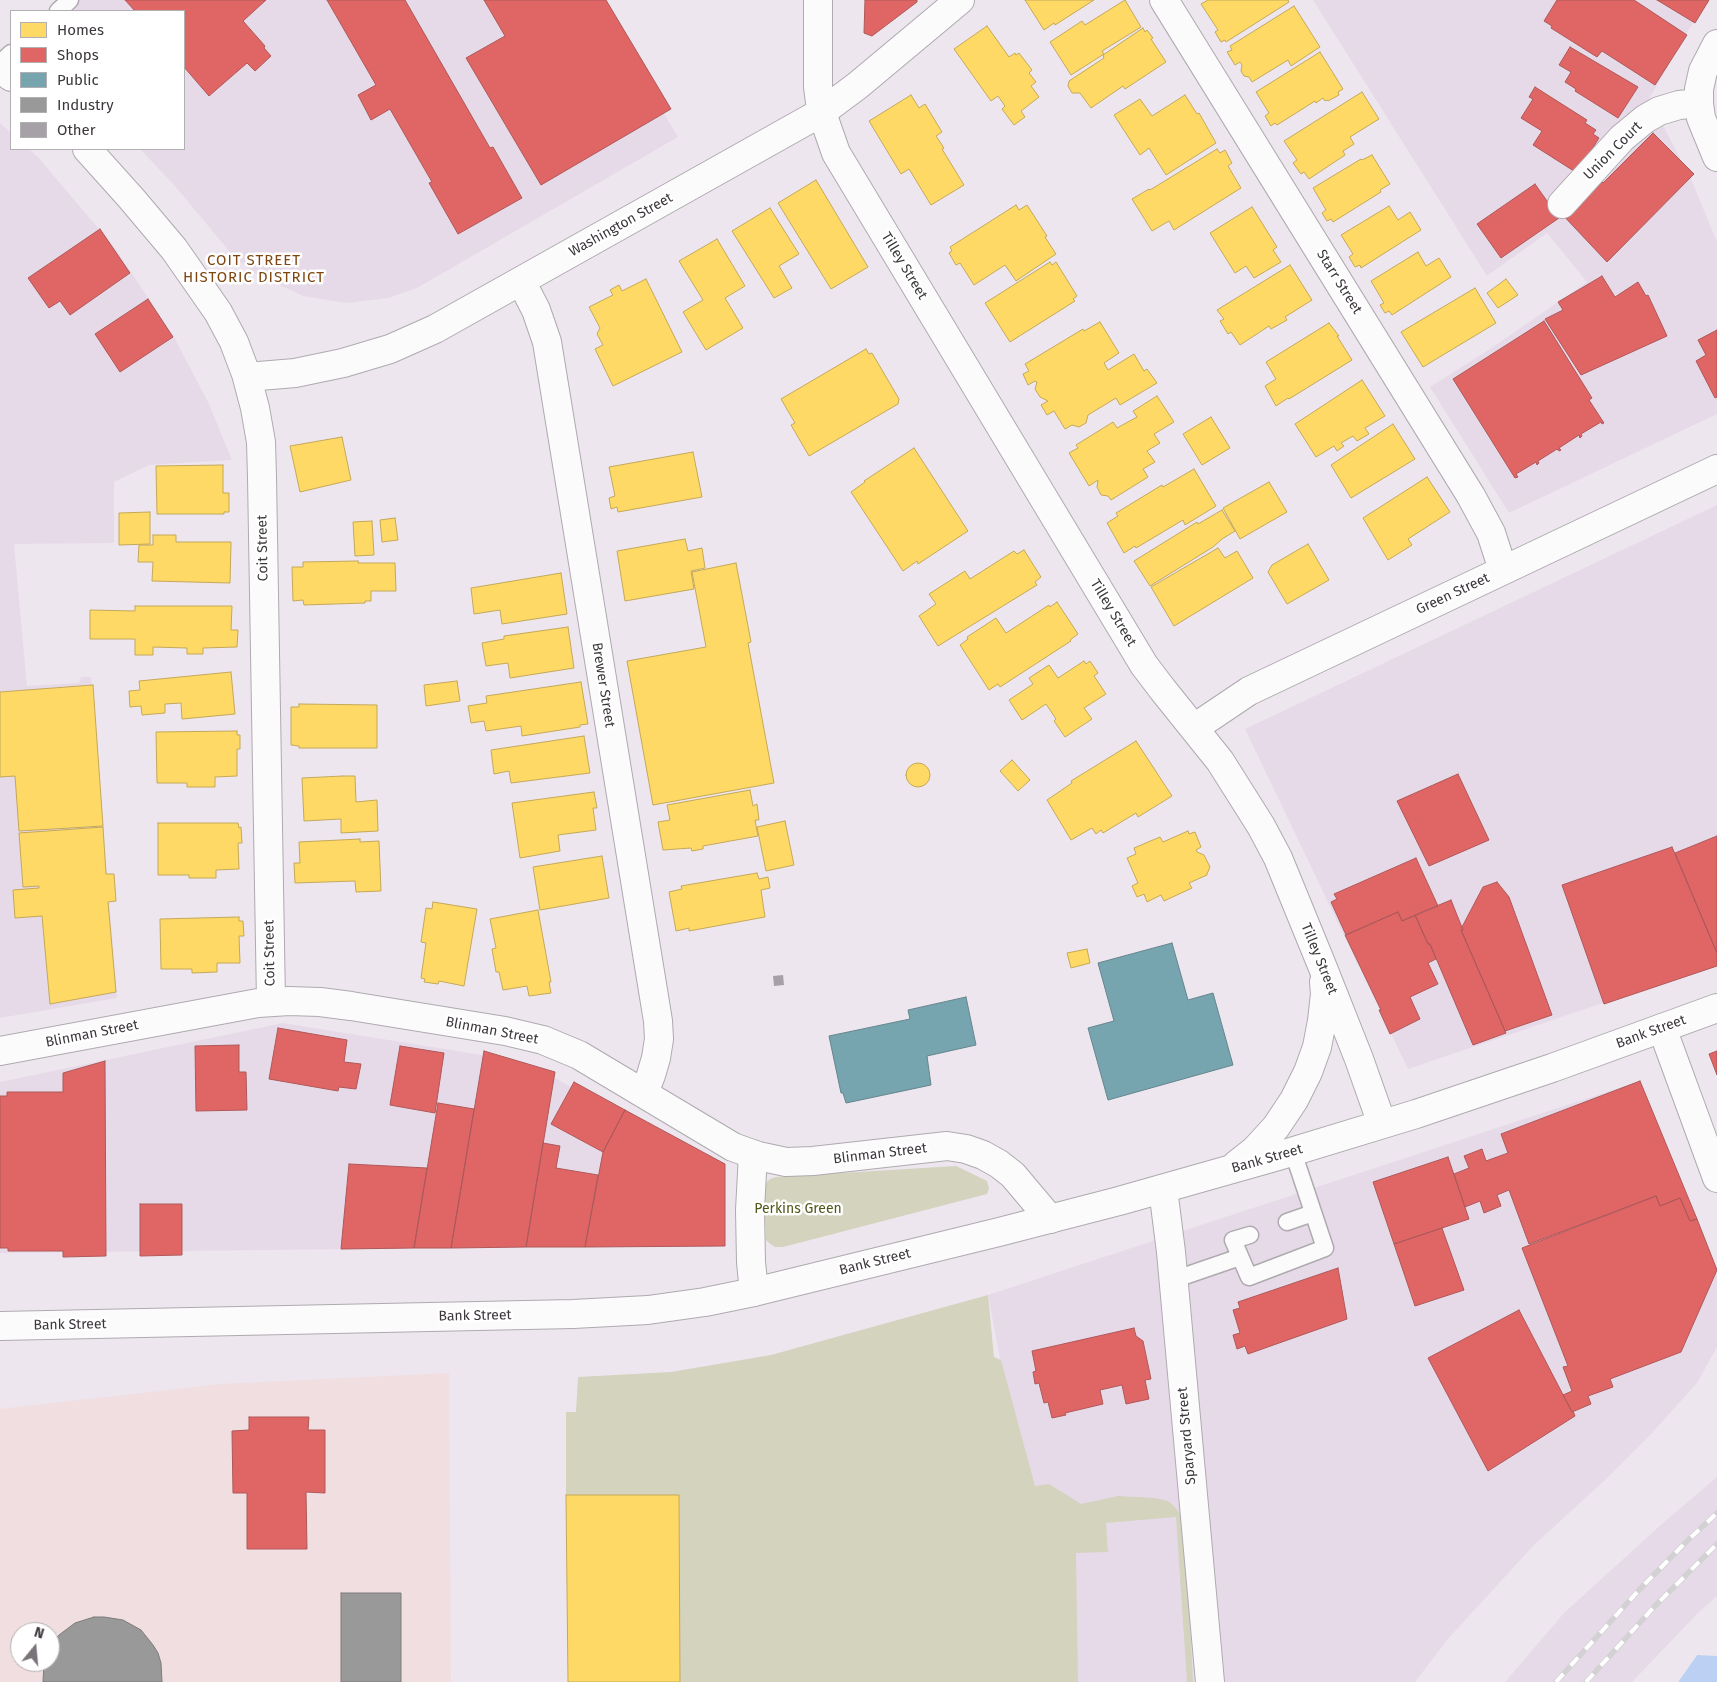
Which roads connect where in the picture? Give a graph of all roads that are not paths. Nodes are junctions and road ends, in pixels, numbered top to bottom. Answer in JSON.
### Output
{"nodes":[{"id":1,"x":70,"y":0,"type":"edge"},
{"id":2,"x":818,"y":0,"type":"edge"},
{"id":3,"x":960,"y":0,"type":"edge"},
{"id":4,"x":1164,"y":0,"type":"edge"},
{"id":5,"x":59,"y":10,"type":"edge"},
{"id":6,"x":1717,"y":44,"type":"edge"},
{"id":7,"x":10,"y":54,"type":"edge"},
{"id":8,"x":0,"y":63,"type":"edge"},
{"id":9,"x":0,"y":68,"type":"edge"},
{"id":10,"x":10,"y":76,"type":"edge"},
{"id":11,"x":1699,"y":103,"type":"junction"},
{"id":12,"x":822,"y":112,"type":"junction"},
{"id":13,"x":88,"y":150,"type":"edge"},
{"id":14,"x":1717,"y":157,"type":"edge"},
{"id":15,"x":1562,"y":204,"type":"dead end"},
{"id":16,"x":521,"y":281,"type":"junction"},
{"id":17,"x":247,"y":377,"type":"junction"},
{"id":18,"x":1717,"y":469,"type":"edge"},
{"id":19,"x":1504,"y":570,"type":"junction"},
{"id":20,"x":1194,"y":728,"type":"junction"},
{"id":21,"x":1323,"y":968,"type":"junction"},
{"id":22,"x":271,"y":1002,"type":"junction"},
{"id":23,"x":1717,"y":1008,"type":"edge"},
{"id":24,"x":1662,"y":1028,"type":"junction"},
{"id":25,"x":0,"y":1051,"type":"edge"},
{"id":26,"x":644,"y":1092,"type":"junction"},
{"id":27,"x":1382,"y":1124,"type":"junction"},
{"id":28,"x":1293,"y":1152,"type":"junction"},
{"id":29,"x":753,"y":1154,"type":"junction"},
{"id":30,"x":1231,"y":1170,"type":"junction"},
{"id":31,"x":1717,"y":1178,"type":"edge"},
{"id":32,"x":1163,"y":1189,"type":"junction"},
{"id":33,"x":1314,"y":1213,"type":"junction"},
{"id":34,"x":1050,"y":1219,"type":"junction"},
{"id":35,"x":1287,"y":1222,"type":"dead end"},
{"id":36,"x":1250,"y":1234,"type":"dead end"},
{"id":37,"x":1240,"y":1257,"type":"junction"},
{"id":38,"x":1172,"y":1280,"type":"junction"},
{"id":39,"x":754,"y":1292,"type":"junction"},
{"id":40,"x":0,"y":1326,"type":"edge"},
{"id":41,"x":1210,"y":1682,"type":"edge"}],
"edges":[{"from":1,"to":5,"type":"lane"},
{"from":2,"to":12,"type":"street","name":"Tilley Street"},
{"from":3,"to":12,"type":"street","name":"Washington Street"},
{"from":4,"to":19,"type":"street","name":"Starr Street"},
{"from":6,"to":11,"type":"street"},
{"from":7,"to":8,"type":"lane"},
{"from":9,"to":10,"type":"street"},
{"from":11,"to":14,"type":"street"},
{"from":11,"to":15,"type":"street","name":"Union Court"},
{"from":12,"to":16,"type":"street","name":"Washington Street"},
{"from":12,"to":20,"type":"street","name":"Tilley Street"},
{"from":13,"to":17,"type":"street","name":"Coit Street"},
{"from":16,"to":17,"type":"street","name":"Washington Street"},
{"from":16,"to":26,"type":"street","name":"Brewer Street"},
{"from":17,"to":22,"type":"street","name":"Coit Street"},
{"from":18,"to":19,"type":"street","name":"Green Street"},
{"from":19,"to":20,"type":"street","name":"Green Street"},
{"from":20,"to":21,"type":"street","name":"Tilley Street"},
{"from":21,"to":27,"type":"street","name":"Tilley Street"},
{"from":21,"to":30,"type":"street"},
{"from":22,"to":25,"type":"street","name":"Blinman Street"},
{"from":22,"to":26,"type":"street","name":"Blinman Street"},
{"from":23,"to":24,"type":"street","name":"Bank Street"},
{"from":24,"to":27,"type":"street","name":"Bank Street"},
{"from":24,"to":31,"type":"street"},
{"from":26,"to":29,"type":"street","name":"Blinman Street"},
{"from":27,"to":28,"type":"street","name":"Bank Street"},
{"from":28,"to":30,"type":"street","name":"Bank Street"},
{"from":28,"to":33,"type":"lane"},
{"from":29,"to":34,"type":"street","name":"Blinman Street"},
{"from":29,"to":39,"type":"street"},
{"from":30,"to":32,"type":"street","name":"Bank Street"},
{"from":32,"to":34,"type":"street","name":"Bank Street"},
{"from":32,"to":38,"type":"street","name":"Sparyard Street"},
{"from":33,"to":35,"type":"lane"},
{"from":33,"to":37,"type":"lane"},
{"from":34,"to":39,"type":"street","name":"Bank Street"},
{"from":36,"to":37,"type":"lane"},
{"from":37,"to":38,"type":"lane"},
{"from":38,"to":41,"type":"street","name":"Sparyard Street"},
{"from":39,"to":40,"type":"street","name":"Bank Street"}]}
